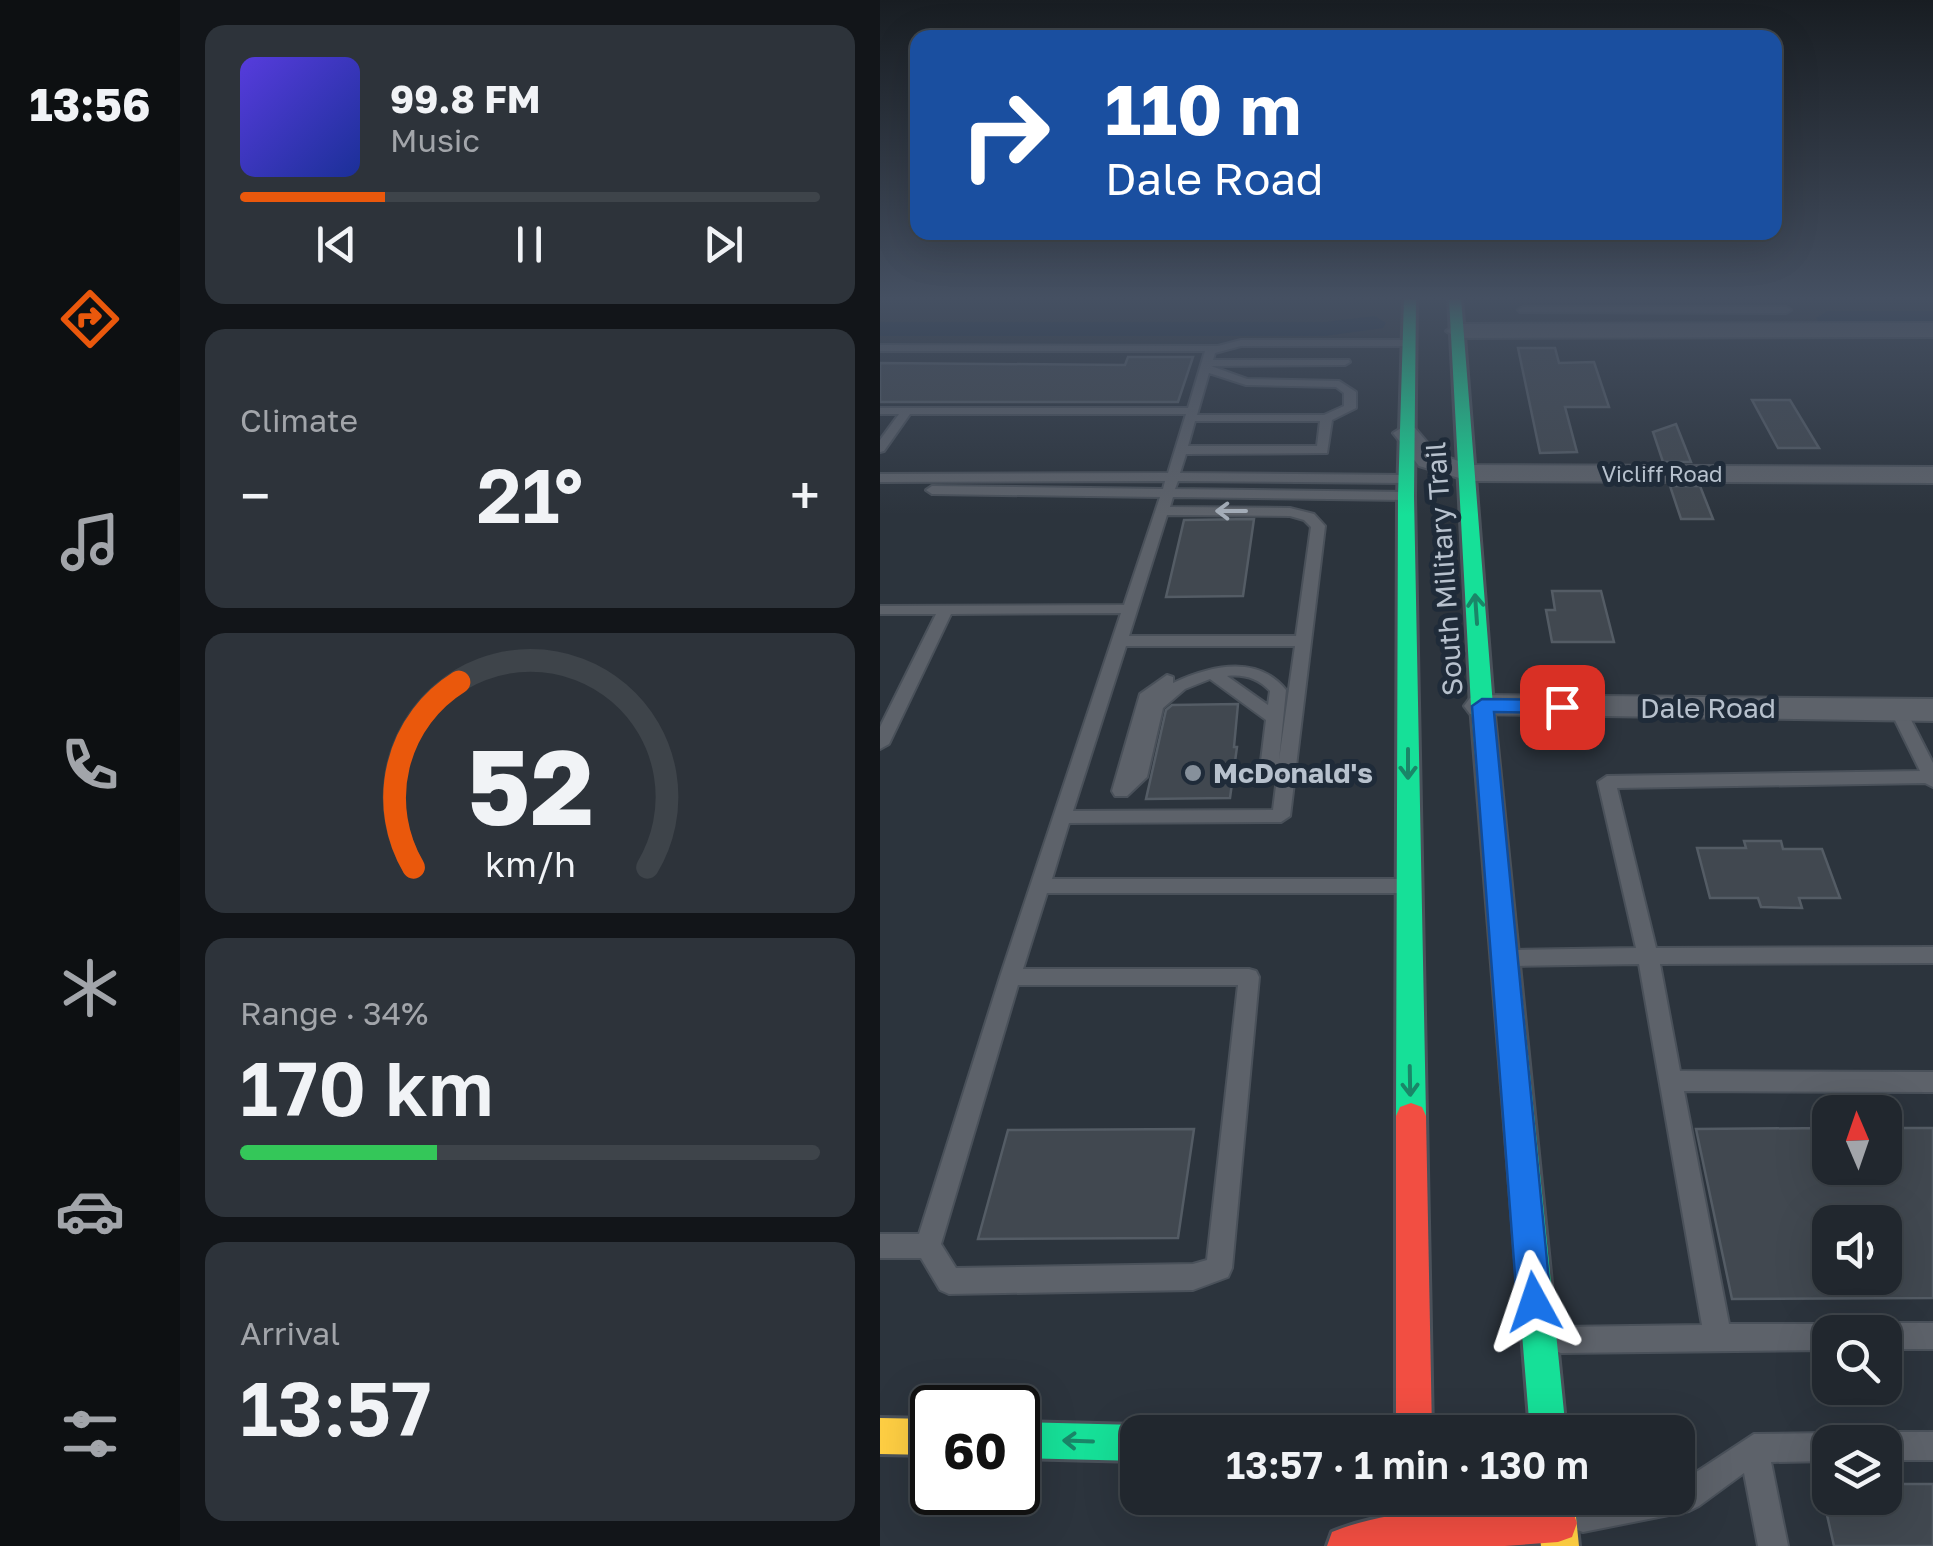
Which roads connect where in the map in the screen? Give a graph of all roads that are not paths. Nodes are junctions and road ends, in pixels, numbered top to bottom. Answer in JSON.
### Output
{"nodes":[{"id":1,"x":1205,"y":370,"type":"edge"},
{"id":2,"x":1218,"y":370,"type":"edge"},
{"id":3,"x":1408,"y":370,"type":"edge"},
{"id":4,"x":1460,"y":370,"type":"edge"},
{"id":5,"x":880,"y":411,"type":"edge"},
{"id":6,"x":907,"y":411,"type":"junction"},
{"id":7,"x":1192,"y":415,"type":"junction"},
{"id":8,"x":1326,"y":418,"type":"junction"},
{"id":9,"x":1406,"y":433,"type":"junction"},
{"id":10,"x":880,"y":448,"type":"edge"},
{"id":11,"x":1182,"y":450,"type":"junction"},
{"id":12,"x":1468,"y":473,"type":"junction"},
{"id":13,"x":1933,"y":475,"type":"edge"},
{"id":14,"x":1173,"y":477,"type":"junction"},
{"id":15,"x":880,"y":478,"type":"edge"},
{"id":16,"x":880,"y":490,"type":"edge"},
{"id":17,"x":1418,"y":490,"type":"junction"},
{"id":18,"x":1164,"y":503,"type":"junction"},
{"id":19,"x":1469,"y":512,"type":"junction"},
{"id":20,"x":880,"y":610,"type":"edge"},
{"id":21,"x":946,"y":610,"type":"junction"},
{"id":22,"x":1130,"y":610,"type":"junction"},
{"id":23,"x":1301,"y":640,"type":"junction"},
{"id":24,"x":1120,"y":641,"type":"junction"},
{"id":25,"x":1215,"y":676,"type":"junction"},
{"id":26,"x":1296,"y":680,"type":"junction"},
{"id":27,"x":1482,"y":706,"type":"junction"},
{"id":28,"x":1916,"y":710,"type":"edge"},
{"id":29,"x":1276,"y":718,"type":"junction"},
{"id":30,"x":880,"y":744,"type":"edge"},
{"id":31,"x":1285,"y":776,"type":"junction"},
{"id":32,"x":1932,"y":778,"type":"edge"},
{"id":33,"x":1121,"y":792,"type":"junction"},
{"id":34,"x":1062,"y":817,"type":"junction"},
{"id":35,"x":1114,"y":817,"type":"junction"},
{"id":36,"x":1040,"y":886,"type":"junction"},
{"id":37,"x":1408,"y":886,"type":"junction"},
{"id":38,"x":1933,"y":955,"type":"edge"},
{"id":39,"x":1648,"y":956,"type":"junction"},
{"id":40,"x":1504,"y":958,"type":"junction"},
{"id":41,"x":1010,"y":977,"type":"junction"},
{"id":42,"x":1671,"y":1081,"type":"junction"},
{"id":43,"x":1933,"y":1082,"type":"edge"},
{"id":44,"x":880,"y":1246,"type":"edge"},
{"id":45,"x":928,"y":1246,"type":"junction"},
{"id":46,"x":1902,"y":1336,"type":"edge"},
{"id":47,"x":1933,"y":1336,"type":"edge"},
{"id":48,"x":1812,"y":1337,"type":"edge"},
{"id":49,"x":1718,"y":1338,"type":"junction"},
{"id":50,"x":1538,"y":1340,"type":"junction"},
{"id":51,"x":1414,"y":1415,"type":"edge"},
{"id":52,"x":1546,"y":1415,"type":"edge"},
{"id":53,"x":880,"y":1436,"type":"edge"},
{"id":54,"x":910,"y":1437,"type":"edge"},
{"id":55,"x":1040,"y":1441,"type":"edge"},
{"id":56,"x":1120,"y":1443,"type":"edge"},
{"id":57,"x":1902,"y":1446,"type":"edge"},
{"id":58,"x":1933,"y":1446,"type":"edge"},
{"id":59,"x":1812,"y":1447,"type":"edge"},
{"id":60,"x":1754,"y":1448,"type":"junction"},
{"id":61,"x":1392,"y":1515,"type":"edge"},
{"id":62,"x":1414,"y":1515,"type":"edge"},
{"id":63,"x":1557,"y":1522,"type":"edge"},
{"id":64,"x":1415,"y":1540,"type":"edge"},
{"id":65,"x":1346,"y":1546,"type":"edge"},
{"id":66,"x":1773,"y":1546,"type":"edge"}],
"edges":[{"from":1,"to":7,"type":"lane"},
{"from":2,"to":8,"type":"lane"},
{"from":3,"to":9,"type":"main road","name":"South Military Trail"},
{"from":4,"to":12,"type":"main road","name":"South Military Trail"},
{"from":5,"to":6,"type":"lane"},
{"from":6,"to":7,"type":"lane"},
{"from":6,"to":10,"type":"lane"},
{"from":7,"to":8,"type":"lane"},
{"from":7,"to":11,"type":"lane"},
{"from":8,"to":11,"type":"lane"},
{"from":9,"to":12,"type":"street","name":"Vicliff Road"},
{"from":9,"to":17,"type":"main road","name":"South Military Trail"},
{"from":11,"to":14,"type":"lane"},
{"from":12,"to":13,"type":"street","name":"Vicliff Road"},
{"from":12,"to":19,"type":"main road","name":"South Military Trail"},
{"from":14,"to":15,"type":"lane"},
{"from":14,"to":17,"type":"lane"},
{"from":14,"to":18,"type":"lane"},
{"from":16,"to":18,"type":"lane"},
{"from":17,"to":18,"type":"lane"},
{"from":17,"to":19,"type":"main road"},
{"from":17,"to":37,"type":"main road","name":"South Military Trail","one_way":true},
{"from":18,"to":22,"type":"lane"},
{"from":23,"to":18,"type":"lane","one_way":true},
{"from":27,"to":19,"type":"main road","name":"South Military Trail","one_way":true},
{"from":20,"to":21,"type":"lane"},
{"from":21,"to":22,"type":"lane"},
{"from":21,"to":30,"type":"lane"},
{"from":22,"to":24,"type":"lane"},
{"from":23,"to":24,"type":"lane"},
{"from":23,"to":26,"type":"lane"},
{"from":24,"to":34,"type":"lane"},
{"from":25,"to":29,"type":"lane"},
{"from":25,"to":29,"type":"lane"},
{"from":25,"to":33,"type":"lane"},
{"from":26,"to":31,"type":"lane"},
{"from":26,"to":33,"type":"lane"},
{"from":27,"to":28,"type":"street","name":"Dale Road"},
{"from":27,"to":40,"type":"main road","name":"South Military Trail"},
{"from":28,"to":32,"type":"lane"},
{"from":29,"to":31,"type":"lane"},
{"from":31,"to":35,"type":"lane"},
{"from":32,"to":39,"type":"lane"},
{"from":33,"to":35,"type":"lane"},
{"from":34,"to":35,"type":"lane"},
{"from":34,"to":36,"type":"lane"},
{"from":36,"to":37,"type":"lane"},
{"from":36,"to":41,"type":"lane"},
{"from":37,"to":51,"type":"main road","name":"South Military Trail","one_way":true},
{"from":38,"to":39,"type":"lane"},
{"from":39,"to":40,"type":"lane"},
{"from":39,"to":42,"type":"lane"},
{"from":40,"to":50,"type":"main road","name":"South Military Trail"},
{"from":41,"to":45,"type":"lane"},
{"from":41,"to":45,"type":"lane"},
{"from":42,"to":43,"type":"lane"},
{"from":42,"to":49,"type":"lane"},
{"from":44,"to":45,"type":"lane"},
{"from":46,"to":47,"type":"lane"},
{"from":48,"to":49,"type":"lane"},
{"from":49,"to":50,"type":"lane"},
{"from":50,"to":52,"type":"main road","name":"South Military Trail"},
{"from":53,"to":54,"type":"main road"},
{"from":56,"to":55,"type":"main road","one_way":true},
{"from":57,"to":58,"type":"lane"},
{"from":59,"to":60,"type":"lane"},
{"from":60,"to":63,"type":"lane"},
{"from":60,"to":66,"type":"lane"},
{"from":61,"to":64,"type":"main road"},
{"from":62,"to":64,"type":"main road"},
{"from":63,"to":64,"type":"main road"},
{"from":64,"to":65,"type":"main road"}]}
